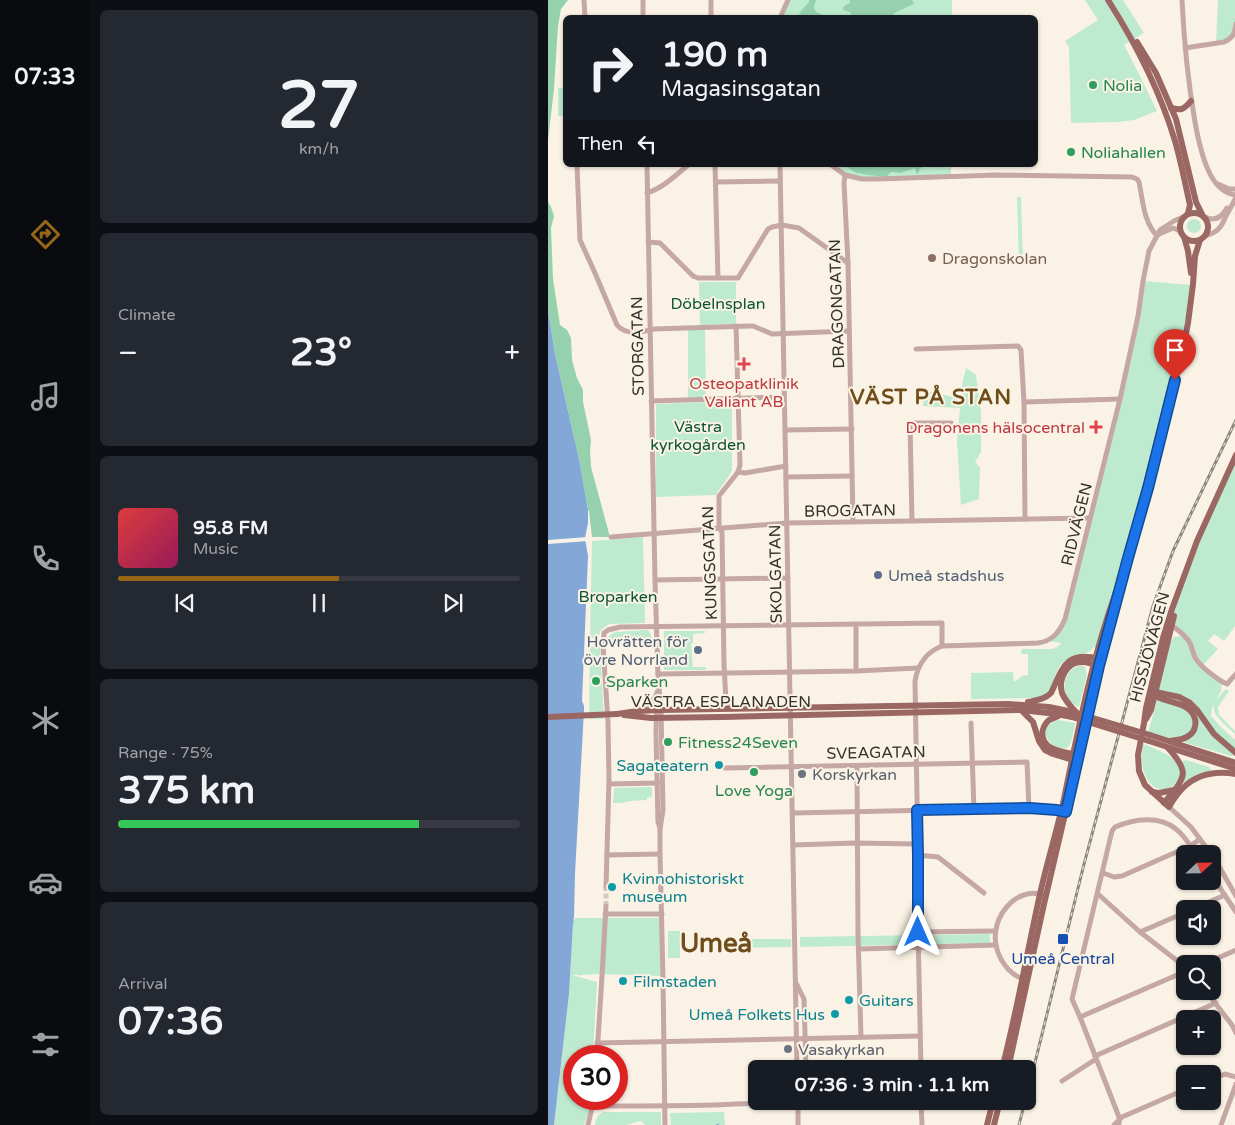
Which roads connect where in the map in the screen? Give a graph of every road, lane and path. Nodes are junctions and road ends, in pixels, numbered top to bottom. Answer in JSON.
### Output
{"nodes":[{"id":1,"x":584,"y":0,"type":"edge"},
{"id":2,"x":643,"y":0,"type":"edge"},
{"id":3,"x":711,"y":0,"type":"edge"},
{"id":4,"x":788,"y":0,"type":"edge"},
{"id":5,"x":1108,"y":0,"type":"edge"},
{"id":6,"x":1182,"y":0,"type":"edge"},
{"id":7,"x":585,"y":15,"type":"edge"},
{"id":8,"x":643,"y":15,"type":"edge"},
{"id":9,"x":711,"y":15,"type":"edge"},
{"id":10,"x":781,"y":15,"type":"edge"},
{"id":11,"x":1236,"y":24,"type":"edge"},
{"id":12,"x":1126,"y":29,"type":"junction"},
{"id":13,"x":1185,"y":48,"type":"junction"},
{"id":14,"x":1191,"y":101,"type":"junction"},
{"id":15,"x":1171,"y":108,"type":"junction"},
{"id":16,"x":577,"y":167,"type":"edge"},
{"id":17,"x":647,"y":167,"type":"edge"},
{"id":18,"x":685,"y":167,"type":"edge"},
{"id":19,"x":715,"y":167,"type":"edge"},
{"id":20,"x":780,"y":167,"type":"edge"},
{"id":21,"x":834,"y":167,"type":"edge"},
{"id":22,"x":845,"y":175,"type":"junction"},
{"id":23,"x":780,"y":181,"type":"junction"},
{"id":24,"x":716,"y":182,"type":"junction"},
{"id":25,"x":1228,"y":191,"type":"junction"},
{"id":26,"x":647,"y":193,"type":"junction"},
{"id":27,"x":1235,"y":194,"type":"edge"},
{"id":28,"x":1233,"y":203,"type":"edge"},
{"id":29,"x":1186,"y":215,"type":"junction"},
{"id":30,"x":1204,"y":217,"type":"junction"},
{"id":31,"x":1224,"y":224,"type":"junction"},
{"id":32,"x":782,"y":226,"type":"junction"},
{"id":33,"x":1180,"y":231,"type":"junction"},
{"id":34,"x":1157,"y":236,"type":"junction"},
{"id":35,"x":1184,"y":237,"type":"junction"},
{"id":36,"x":1202,"y":238,"type":"junction"},
{"id":37,"x":648,"y":242,"type":"junction"},
{"id":38,"x":848,"y":263,"type":"junction"},
{"id":39,"x":718,"y":278,"type":"junction"},
{"id":40,"x":1190,"y":304,"type":"junction"},
{"id":41,"x":736,"y":326,"type":"junction"},
{"id":42,"x":650,"y":330,"type":"junction"},
{"id":43,"x":849,"y":331,"type":"junction"},
{"id":44,"x":784,"y":333,"type":"junction"},
{"id":45,"x":916,"y":349,"type":"dead end"},
{"id":46,"x":784,"y":397,"type":"junction"},
{"id":47,"x":738,"y":398,"type":"junction"},
{"id":48,"x":1120,"y":399,"type":"junction"},
{"id":49,"x":651,"y":401,"type":"junction"},
{"id":50,"x":1024,"y":402,"type":"junction"},
{"id":51,"x":951,"y":423,"type":"dead end"},
{"id":52,"x":852,"y":429,"type":"junction"},
{"id":53,"x":786,"y":430,"type":"junction"},
{"id":54,"x":1236,"y":455,"type":"edge"},
{"id":55,"x":786,"y":466,"type":"junction"},
{"id":56,"x":738,"y":472,"type":"junction"},
{"id":57,"x":852,"y":476,"type":"junction"},
{"id":58,"x":786,"y":477,"type":"junction"},
{"id":59,"x":1090,"y":518,"type":"junction"},
{"id":60,"x":1025,"y":519,"type":"junction"},
{"id":61,"x":912,"y":521,"type":"junction"},
{"id":62,"x":853,"y":522,"type":"junction"},
{"id":63,"x":787,"y":523,"type":"junction"},
{"id":64,"x":720,"y":528,"type":"junction"},
{"id":65,"x":655,"y":534,"type":"junction"},
{"id":66,"x":611,"y":537,"type":"dead end"},
{"id":67,"x":788,"y":578,"type":"junction"},
{"id":68,"x":723,"y":579,"type":"junction"},
{"id":69,"x":655,"y":580,"type":"junction"},
{"id":70,"x":789,"y":624,"type":"junction"},
{"id":71,"x":856,"y":624,"type":"junction"},
{"id":72,"x":1169,"y":624,"type":"junction"},
{"id":73,"x":724,"y":626,"type":"junction"},
{"id":74,"x":656,"y":627,"type":"junction"},
{"id":75,"x":942,"y":646,"type":"junction"},
{"id":76,"x":1098,"y":662,"type":"junction"},
{"id":77,"x":918,"y":668,"type":"junction"},
{"id":78,"x":856,"y":671,"type":"junction"},
{"id":79,"x":790,"y":672,"type":"junction"},
{"id":80,"x":726,"y":673,"type":"junction"},
{"id":81,"x":1236,"y":674,"type":"edge"},
{"id":82,"x":658,"y":675,"type":"junction"},
{"id":83,"x":657,"y":692,"type":"junction"},
{"id":84,"x":1152,"y":694,"type":"junction"},
{"id":85,"x":1166,"y":701,"type":"junction"},
{"id":86,"x":916,"y":705,"type":"junction"},
{"id":87,"x":790,"y":707,"type":"junction"},
{"id":88,"x":1020,"y":707,"type":"junction"},
{"id":89,"x":739,"y":709,"type":"junction"},
{"id":90,"x":1151,"y":710,"type":"junction"},
{"id":91,"x":638,"y":711,"type":"junction"},
{"id":92,"x":916,"y":713,"type":"junction"},
{"id":93,"x":1074,"y":713,"type":"junction"},
{"id":94,"x":617,"y":714,"type":"junction"},
{"id":95,"x":659,"y":714,"type":"junction"},
{"id":96,"x":1062,"y":715,"type":"junction"},
{"id":97,"x":790,"y":716,"type":"junction"},
{"id":98,"x":548,"y":717,"type":"edge"},
{"id":99,"x":972,"y":723,"type":"dead end"},
{"id":100,"x":1144,"y":723,"type":"junction"},
{"id":101,"x":1169,"y":744,"type":"junction"},
{"id":102,"x":1236,"y":754,"type":"edge"},
{"id":103,"x":1075,"y":757,"type":"junction"},
{"id":104,"x":973,"y":763,"type":"junction"},
{"id":105,"x":1236,"y":763,"type":"edge"},
{"id":106,"x":916,"y":764,"type":"junction"},
{"id":107,"x":791,"y":766,"type":"junction"},
{"id":108,"x":857,"y":766,"type":"junction"},
{"id":109,"x":725,"y":768,"type":"dead end"},
{"id":110,"x":1236,"y":769,"type":"edge"},
{"id":111,"x":1236,"y":774,"type":"edge"},
{"id":112,"x":658,"y":783,"type":"junction"},
{"id":113,"x":609,"y":784,"type":"junction"},
{"id":114,"x":1175,"y":789,"type":"junction"},
{"id":115,"x":1152,"y":792,"type":"junction"},
{"id":116,"x":1166,"y":805,"type":"junction"},
{"id":117,"x":1029,"y":808,"type":"junction"},
{"id":118,"x":917,"y":810,"type":"junction"},
{"id":119,"x":974,"y":810,"type":"junction"},
{"id":120,"x":857,"y":811,"type":"junction"},
{"id":121,"x":1064,"y":811,"type":"junction"},
{"id":122,"x":793,"y":813,"type":"junction"},
{"id":123,"x":660,"y":829,"type":"junction"},
{"id":124,"x":1200,"y":839,"type":"junction"},
{"id":125,"x":858,"y":844,"type":"junction"},
{"id":126,"x":917,"y":844,"type":"junction"},
{"id":127,"x":793,"y":845,"type":"junction"},
{"id":128,"x":1189,"y":845,"type":"edge"},
{"id":129,"x":1191,"y":845,"type":"edge"},
{"id":130,"x":1205,"y":845,"type":"edge"},
{"id":131,"x":1176,"y":852,"type":"edge"},
{"id":132,"x":660,"y":854,"type":"junction"},
{"id":133,"x":607,"y":855,"type":"junction"},
{"id":134,"x":918,"y":856,"type":"junction"},
{"id":135,"x":1221,"y":870,"type":"edge"},
{"id":136,"x":1102,"y":873,"type":"junction"},
{"id":137,"x":606,"y":887,"type":"tunnel mouth"},
{"id":138,"x":1221,"y":889,"type":"edge"},
{"id":139,"x":984,"y":893,"type":"dead end"},
{"id":140,"x":1098,"y":894,"type":"junction"},
{"id":141,"x":1043,"y":895,"type":"junction"},
{"id":142,"x":1225,"y":895,"type":"junction"},
{"id":143,"x":1236,"y":896,"type":"edge"},
{"id":144,"x":1214,"y":900,"type":"edge"},
{"id":145,"x":606,"y":906,"type":"tunnel mouth"},
{"id":146,"x":1236,"y":912,"type":"edge"},
{"id":147,"x":605,"y":914,"type":"junction"},
{"id":148,"x":662,"y":914,"type":"junction"},
{"id":149,"x":1176,"y":916,"type":"edge"},
{"id":150,"x":995,"y":931,"type":"junction"},
{"id":151,"x":918,"y":932,"type":"junction"},
{"id":152,"x":1140,"y":932,"type":"junction"},
{"id":153,"x":996,"y":945,"type":"junction"},
{"id":154,"x":859,"y":948,"type":"junction"},
{"id":155,"x":918,"y":948,"type":"junction"},
{"id":156,"x":1236,"y":950,"type":"edge"},
{"id":157,"x":1221,"y":957,"type":"edge"},
{"id":158,"x":1176,"y":960,"type":"edge"},
{"id":159,"x":1176,"y":975,"type":"edge"},
{"id":160,"x":1026,"y":979,"type":"junction"},
{"id":161,"x":796,"y":982,"type":"junction"},
{"id":162,"x":1214,"y":1000,"type":"edge"},
{"id":163,"x":1216,"y":1003,"type":"junction"},
{"id":164,"x":1080,"y":1017,"type":"junction"},
{"id":165,"x":1236,"y":1032,"type":"edge"},
{"id":166,"x":920,"y":1036,"type":"junction"},
{"id":167,"x":862,"y":1037,"type":"junction"},
{"id":168,"x":796,"y":1038,"type":"junction"},
{"id":169,"x":805,"y":1038,"type":"junction"},
{"id":170,"x":664,"y":1041,"type":"junction"},
{"id":171,"x":597,"y":1043,"type":"joint"},
{"id":172,"x":1095,"y":1057,"type":"junction"},
{"id":173,"x":797,"y":1060,"type":"edge"},
{"id":174,"x":806,"y":1060,"type":"edge"},
{"id":175,"x":921,"y":1060,"type":"edge"},
{"id":176,"x":1004,"y":1060,"type":"edge"},
{"id":177,"x":1010,"y":1060,"type":"edge"},
{"id":178,"x":1221,"y":1076,"type":"edge"},
{"id":179,"x":1236,"y":1077,"type":"edge"},
{"id":180,"x":1062,"y":1081,"type":"dead end"},
{"id":181,"x":1236,"y":1084,"type":"edge"},
{"id":182,"x":1176,"y":1093,"type":"edge"},
{"id":183,"x":748,"y":1104,"type":"edge"},
{"id":184,"x":628,"y":1106,"type":"edge"},
{"id":185,"x":665,"y":1106,"type":"junction"},
{"id":186,"x":591,"y":1110,"type":"edge"},
{"id":187,"x":798,"y":1110,"type":"edge"},
{"id":188,"x":921,"y":1110,"type":"edge"},
{"id":189,"x":991,"y":1110,"type":"edge"},
{"id":190,"x":998,"y":1110,"type":"edge"},
{"id":191,"x":1117,"y":1124,"type":"edge"},
{"id":192,"x":588,"y":1125,"type":"edge"},
{"id":193,"x":665,"y":1125,"type":"edge"},
{"id":194,"x":798,"y":1125,"type":"edge"},
{"id":195,"x":922,"y":1125,"type":"edge"},
{"id":196,"x":987,"y":1125,"type":"edge"},
{"id":197,"x":994,"y":1125,"type":"edge"},
{"id":198,"x":1221,"y":1125,"type":"edge"}],
"edges":[{"from":1,"to":7,"type":"street"},
{"from":2,"to":8,"type":"street"},
{"from":3,"to":9,"type":"street"},
{"from":4,"to":10,"type":"street"},
{"from":5,"to":12,"type":"main road"},
{"from":6,"to":13,"type":"street"},
{"from":11,"to":13,"type":"street"},
{"from":12,"to":15,"type":"main road"},
{"from":12,"to":29,"type":"main road"},
{"from":13,"to":14,"type":"street"},
{"from":14,"to":15,"type":"main road"},
{"from":14,"to":25,"type":"street"},
{"from":15,"to":30,"type":"main road"},
{"from":16,"to":42,"type":"street"},
{"from":17,"to":26,"type":"street","name":"STORGATAN"},
{"from":18,"to":26,"type":"street"},
{"from":19,"to":24,"type":"street"},
{"from":20,"to":23,"type":"street","name":"SKOLGATAN"},
{"from":21,"to":22,"type":"street"},
{"from":22,"to":34,"type":"street"},
{"from":22,"to":38,"type":"street","name":"DRAGONGATAN"},
{"from":23,"to":24,"type":"street"},
{"from":23,"to":32,"type":"street","name":"SKOLGATAN"},
{"from":24,"to":39,"type":"street"},
{"from":25,"to":27,"type":"street"},
{"from":25,"to":28,"type":"street"},
{"from":26,"to":37,"type":"street","name":"STORGATAN"},
{"from":27,"to":28,"type":"street"},
{"from":27,"to":31,"type":"street"},
{"from":28,"to":30,"type":"street"},
{"from":28,"to":31,"type":"street"},
{"from":29,"to":30,"type":"main road"},
{"from":29,"to":33,"type":"main road"},
{"from":29,"to":34,"type":"street","name":"RIDVÄGEN"},
{"from":30,"to":36,"type":"main road"},
{"from":31,"to":36,"type":"street"},
{"from":32,"to":38,"type":"street"},
{"from":32,"to":39,"type":"street"},
{"from":32,"to":44,"type":"street","name":"SKOLGATAN"},
{"from":33,"to":34,"type":"street"},
{"from":33,"to":35,"type":"main road"},
{"from":34,"to":48,"type":"street","name":"RIDVÄGEN"},
{"from":35,"to":36,"type":"main road"},
{"from":35,"to":40,"type":"main road"},
{"from":36,"to":40,"type":"main road"},
{"from":37,"to":39,"type":"street"},
{"from":37,"to":42,"type":"street","name":"STORGATAN"},
{"from":38,"to":43,"type":"street","name":"DRAGONGATAN"},
{"from":40,"to":76,"type":"main road"},
{"from":41,"to":42,"type":"street"},
{"from":41,"to":44,"type":"street"},
{"from":41,"to":47,"type":"street"},
{"from":42,"to":49,"type":"street","name":"STORGATAN"},
{"from":43,"to":44,"type":"street"},
{"from":43,"to":52,"type":"street","name":"DRAGONGATAN"},
{"from":44,"to":46,"type":"street","name":"SKOLGATAN"},
{"from":45,"to":50,"type":"street"},
{"from":46,"to":47,"type":"street"},
{"from":46,"to":53,"type":"street","name":"SKOLGATAN"},
{"from":47,"to":49,"type":"street"},
{"from":47,"to":56,"type":"street"},
{"from":48,"to":50,"type":"street"},
{"from":48,"to":59,"type":"street","name":"RIDVÄGEN"},
{"from":49,"to":65,"type":"street","name":"STORGATAN"},
{"from":50,"to":60,"type":"street"},
{"from":51,"to":61,"type":"street"},
{"from":52,"to":53,"type":"street"},
{"from":52,"to":57,"type":"street","name":"DRAGONGATAN"},
{"from":53,"to":55,"type":"street","name":"SKOLGATAN"},
{"from":54,"to":72,"type":"main road","name":"HISSJÖVÄGEN"},
{"from":55,"to":56,"type":"street"},
{"from":55,"to":58,"type":"street","name":"SKOLGATAN"},
{"from":56,"to":64,"type":"street","name":"KUNGSGATAN"},
{"from":57,"to":58,"type":"street"},
{"from":57,"to":62,"type":"street","name":"DRAGONGATAN"},
{"from":58,"to":63,"type":"street","name":"SKOLGATAN"},
{"from":59,"to":60,"type":"street","name":"BROGATAN"},
{"from":59,"to":75,"type":"street","name":"RIDVÄGEN"},
{"from":60,"to":61,"type":"street","name":"BROGATAN"},
{"from":61,"to":62,"type":"street","name":"BROGATAN"},
{"from":62,"to":63,"type":"street","name":"BROGATAN"},
{"from":63,"to":64,"type":"street","name":"BROGATAN"},
{"from":63,"to":67,"type":"street","name":"SKOLGATAN"},
{"from":64,"to":65,"type":"street","name":"BROGATAN"},
{"from":64,"to":68,"type":"street","name":"KUNGSGATAN"},
{"from":65,"to":66,"type":"street","name":"BROGATAN"},
{"from":65,"to":69,"type":"street","name":"STORGATAN"},
{"from":67,"to":68,"type":"street"},
{"from":67,"to":70,"type":"street","name":"SKOLGATAN"},
{"from":68,"to":69,"type":"street"},
{"from":68,"to":73,"type":"street","name":"KUNGSGATAN"},
{"from":69,"to":74,"type":"street","name":"STORGATAN"},
{"from":70,"to":71,"type":"street"},
{"from":70,"to":73,"type":"street"},
{"from":70,"to":79,"type":"street","name":"SKOLGATAN"},
{"from":71,"to":75,"type":"street"},
{"from":71,"to":78,"type":"street"},
{"from":72,"to":81,"type":"street"},
{"from":72,"to":84,"type":"main road","name":"HISSJÖVÄGEN"},
{"from":73,"to":74,"type":"street"},
{"from":73,"to":80,"type":"street","name":"KUNGSGATAN"},
{"from":74,"to":82,"type":"street","name":"STORGATAN"},
{"from":74,"to":113,"type":"street"},
{"from":75,"to":77,"type":"street"},
{"from":76,"to":88,"type":"main road"},
{"from":76,"to":93,"type":"main road"},
{"from":76,"to":103,"type":"main road"},
{"from":77,"to":78,"type":"street"},
{"from":77,"to":86,"type":"street"},
{"from":78,"to":79,"type":"street"},
{"from":79,"to":80,"type":"street"},
{"from":79,"to":87,"type":"street","name":"SKOLGATAN"},
{"from":80,"to":82,"type":"street"},
{"from":80,"to":89,"type":"street","name":"KUNGSGATAN"},
{"from":82,"to":83,"type":"street","name":"STORGATAN"},
{"from":82,"to":95,"type":"street","name":"STORGATAN"},
{"from":83,"to":91,"type":"street"},
{"from":83,"to":95,"type":"street","name":"STORGATAN"},
{"from":84,"to":85,"type":"main road"},
{"from":84,"to":90,"type":"main road","name":"HISSJÖVÄGEN"},
{"from":84,"to":100,"type":"main road","name":"HISSJÖVÄGEN"},
{"from":84,"to":102,"type":"main road"},
{"from":85,"to":90,"type":"main road"},
{"from":85,"to":101,"type":"main road"},
{"from":86,"to":87,"type":"main road","name":"VÄSTRA ESPLANADEN"},
{"from":86,"to":88,"type":"main road","name":"VÄSTRA ESPLANADEN"},
{"from":86,"to":92,"type":"street"},
{"from":87,"to":89,"type":"main road","name":"VÄSTRA ESPLANADEN"},
{"from":87,"to":97,"type":"street","name":"SKOLGATAN"},
{"from":88,"to":92,"type":"main road","name":"VÄSTRA ESPLANADEN"},
{"from":88,"to":93,"type":"main road","name":"VÄSTRA ESPLANADEN"},
{"from":88,"to":96,"type":"main road","name":"VÄSTRA ESPLANADEN"},
{"from":88,"to":103,"type":"main road"},
{"from":89,"to":95,"type":"main road","name":"VÄSTRA ESPLANADEN"},
{"from":90,"to":100,"type":"main road","name":"HISSJÖVÄGEN"},
{"from":91,"to":94,"type":"main road","name":"VÄSTRA ESPLANADEN"},
{"from":91,"to":95,"type":"main road","name":"VÄSTRA ESPLANADEN"},
{"from":92,"to":97,"type":"main road","name":"VÄSTRA ESPLANADEN"},
{"from":92,"to":106,"type":"street"},
{"from":93,"to":96,"type":"main road","name":"VÄSTRA ESPLANADEN"},
{"from":93,"to":101,"type":"main road","bridge":true},
{"from":94,"to":95,"type":"main road","name":"VÄSTRA ESPLANADEN"},
{"from":94,"to":98,"type":"main road","bridge":true},
{"from":95,"to":97,"type":"main road","name":"VÄSTRA ESPLANADEN"},
{"from":95,"to":112,"type":"street","name":"STORGATAN"},
{"from":95,"to":123,"type":"street","name":"STORGATAN"},
{"from":96,"to":103,"type":"main road"},
{"from":97,"to":107,"type":"street","name":"SKOLGATAN"},
{"from":99,"to":104,"type":"street"},
{"from":100,"to":115,"type":"main road","name":"HISSJÖVÄGEN"},
{"from":101,"to":105,"type":"main road"},
{"from":101,"to":110,"type":"main road"},
{"from":101,"to":114,"type":"main road"},
{"from":103,"to":121,"type":"main road"},
{"from":104,"to":106,"type":"street","name":"SVEAGATAN"},
{"from":104,"to":117,"type":"street","name":"SVEAGATAN"},
{"from":104,"to":119,"type":"street"},
{"from":106,"to":108,"type":"street","name":"SVEAGATAN"},
{"from":106,"to":118,"type":"street"},
{"from":107,"to":108,"type":"street","name":"SVEAGATAN"},
{"from":107,"to":109,"type":"street","name":"SVEAGATAN"},
{"from":107,"to":122,"type":"street","name":"SKOLGATAN"},
{"from":108,"to":120,"type":"street"},
{"from":111,"to":116,"type":"main road"},
{"from":112,"to":113,"type":"street"},
{"from":112,"to":123,"type":"street","name":"STORGATAN"},
{"from":113,"to":133,"type":"street"},
{"from":114,"to":115,"type":"main road"},
{"from":114,"to":116,"type":"main road"},
{"from":115,"to":116,"type":"main road","name":"HISSJÖVÄGEN"},
{"from":116,"to":124,"type":"street","name":"HISSJÖVÄGEN"},
{"from":117,"to":119,"type":"street"},
{"from":117,"to":121,"type":"street"},
{"from":118,"to":119,"type":"street"},
{"from":118,"to":120,"type":"street"},
{"from":118,"to":126,"type":"street"},
{"from":120,"to":122,"type":"street"},
{"from":120,"to":125,"type":"street"},
{"from":121,"to":141,"type":"main road"},
{"from":122,"to":127,"type":"street","name":"SKOLGATAN"},
{"from":123,"to":132,"type":"street","name":"STORGATAN"},
{"from":124,"to":129,"type":"street"},
{"from":124,"to":130,"type":"street","name":"HISSJÖVÄGEN"},
{"from":125,"to":126,"type":"street"},
{"from":125,"to":127,"type":"street"},
{"from":125,"to":154,"type":"street"},
{"from":126,"to":134,"type":"street"},
{"from":127,"to":161,"type":"street","name":"SKOLGATAN"},
{"from":128,"to":136,"type":"street"},
{"from":131,"to":136,"type":"street"},
{"from":132,"to":133,"type":"street"},
{"from":132,"to":148,"type":"street","name":"STORGATAN"},
{"from":133,"to":137,"type":"street"},
{"from":134,"to":139,"type":"street"},
{"from":134,"to":151,"type":"street"},
{"from":135,"to":143,"type":"street","name":"HISSJÖVÄGEN"},
{"from":136,"to":140,"type":"street"},
{"from":138,"to":142,"type":"street"},
{"from":140,"to":152,"type":"street"},
{"from":140,"to":164,"type":"street"},
{"from":141,"to":150,"type":"street"},
{"from":141,"to":160,"type":"main road"},
{"from":142,"to":144,"type":"street"},
{"from":142,"to":146,"type":"street"},
{"from":145,"to":147,"type":"street"},
{"from":147,"to":148,"type":"street"},
{"from":147,"to":171,"type":"street"},
{"from":148,"to":170,"type":"street","name":"STORGATAN"},
{"from":149,"to":152,"type":"street"},
{"from":150,"to":151,"type":"street"},
{"from":150,"to":153,"type":"street"},
{"from":151,"to":155,"type":"street"},
{"from":152,"to":158,"type":"street"},
{"from":153,"to":155,"type":"street"},
{"from":153,"to":160,"type":"street"},
{"from":154,"to":155,"type":"street"},
{"from":154,"to":167,"type":"street"},
{"from":155,"to":166,"type":"street"},
{"from":156,"to":157,"type":"street"},
{"from":159,"to":164,"type":"street"},
{"from":160,"to":176,"type":"main road"},
{"from":160,"to":177,"type":"main road"},
{"from":161,"to":168,"type":"street","name":"SKOLGATAN"},
{"from":161,"to":169,"type":"street","name":"SKOLGATAN"},
{"from":162,"to":163,"type":"street"},
{"from":163,"to":165,"type":"street"},
{"from":163,"to":172,"type":"street"},
{"from":164,"to":172,"type":"street"},
{"from":166,"to":167,"type":"street"},
{"from":166,"to":175,"type":"street"},
{"from":167,"to":169,"type":"street"},
{"from":168,"to":169,"type":"street"},
{"from":168,"to":170,"type":"street"},
{"from":168,"to":173,"type":"street","name":"SKOLGATAN"},
{"from":169,"to":174,"type":"street","name":"SKOLGATAN"},
{"from":170,"to":171,"type":"street"},
{"from":170,"to":185,"type":"street","name":"STORGATAN"},
{"from":172,"to":180,"type":"street"},
{"from":172,"to":191,"type":"street"},
{"from":178,"to":179,"type":"street"},
{"from":181,"to":198,"type":"street"},
{"from":182,"to":191,"type":"street"},
{"from":183,"to":185,"type":"street"},
{"from":184,"to":185,"type":"street"},
{"from":185,"to":193,"type":"street","name":"STORGATAN"},
{"from":186,"to":192,"type":"street"},
{"from":187,"to":194,"type":"street"},
{"from":188,"to":195,"type":"street"},
{"from":189,"to":196,"type":"main road"},
{"from":190,"to":197,"type":"main road"}]}
